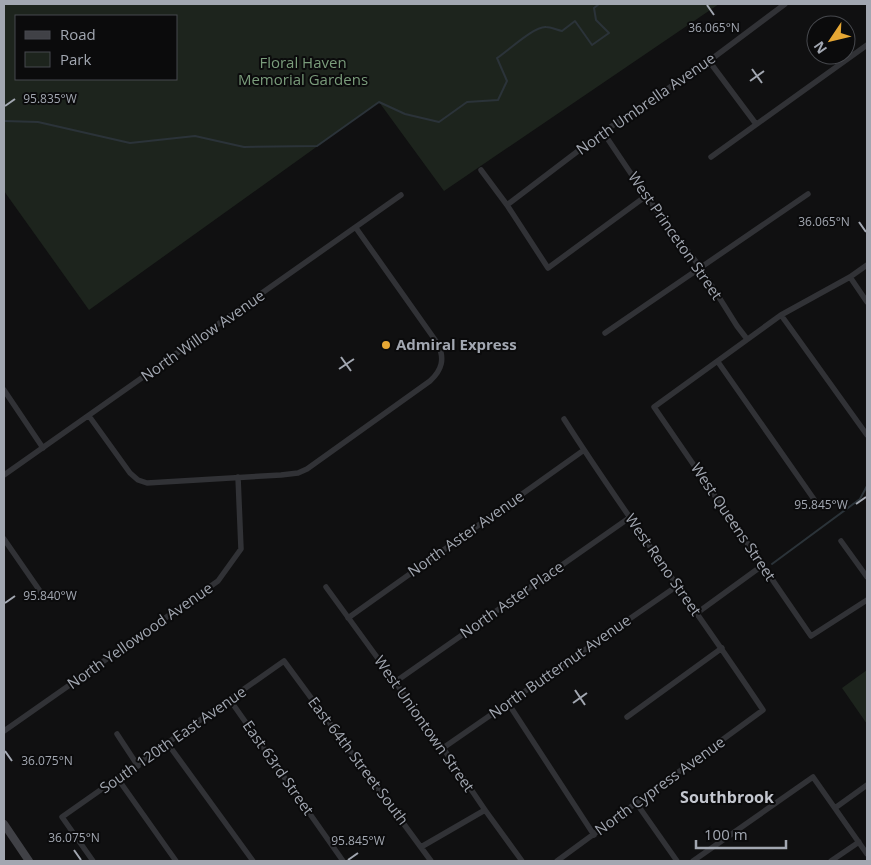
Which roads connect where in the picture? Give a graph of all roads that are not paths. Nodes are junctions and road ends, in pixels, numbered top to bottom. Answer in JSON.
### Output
{"nodes":[{"id":1,"x":785,"y":4,"type":"edge"},
{"id":2,"x":867,"y":45,"type":"edge"},
{"id":3,"x":709,"y":61,"type":"junction"},
{"id":4,"x":756,"y":124,"type":"junction"},
{"id":5,"x":604,"y":132,"type":"junction"},
{"id":6,"x":711,"y":157,"type":"dead end"},
{"id":7,"x":481,"y":170,"type":"dead end"},
{"id":8,"x":808,"y":194,"type":"dead end"},
{"id":9,"x":401,"y":196,"type":"dead end"},
{"id":10,"x":646,"y":196,"type":"junction"},
{"id":11,"x":507,"y":205,"type":"junction"},
{"id":12,"x":356,"y":228,"type":"junction"},
{"id":13,"x":867,"y":265,"type":"edge"},
{"id":14,"x":700,"y":267,"type":"junction"},
{"id":15,"x":850,"y":277,"type":"junction"},
{"id":16,"x":867,"y":302,"type":"edge"},
{"id":17,"x":781,"y":315,"type":"junction"},
{"id":18,"x":604,"y":333,"type":"dead end"},
{"id":19,"x":747,"y":339,"type":"junction"},
{"id":20,"x":718,"y":362,"type":"junction"},
{"id":21,"x":4,"y":390,"type":"edge"},
{"id":22,"x":89,"y":416,"type":"junction"},
{"id":23,"x":564,"y":419,"type":"dead end"},
{"id":24,"x":867,"y":435,"type":"edge"},
{"id":25,"x":42,"y":448,"type":"junction"},
{"id":26,"x":584,"y":450,"type":"junction"},
{"id":27,"x":4,"y":475,"type":"edge"},
{"id":28,"x":238,"y":477,"type":"junction"},
{"id":29,"x":818,"y":505,"type":"dead end"},
{"id":30,"x":629,"y":518,"type":"junction"},
{"id":31,"x":4,"y":539,"type":"edge"},
{"id":32,"x":841,"y":541,"type":"dead end"},
{"id":33,"x":762,"y":565,"type":"junction"},
{"id":34,"x":867,"y":577,"type":"edge"},
{"id":35,"x":677,"y":586,"type":"junction"},
{"id":36,"x":326,"y":587,"type":"dead end"},
{"id":37,"x":42,"y":594,"type":"dead end"},
{"id":38,"x":867,"y":600,"type":"edge"},
{"id":39,"x":697,"y":613,"type":"junction"},
{"id":40,"x":348,"y":618,"type":"junction"},
{"id":41,"x":722,"y":648,"type":"junction"},
{"id":42,"x":284,"y":662,"type":"joint"},
{"id":43,"x":395,"y":682,"type":"junction"},
{"id":44,"x":230,"y":700,"type":"junction"},
{"id":45,"x":508,"y":703,"type":"junction"},
{"id":46,"x":763,"y":710,"type":"joint"},
{"id":47,"x":627,"y":717,"type":"dead end"},
{"id":48,"x":4,"y":731,"type":"edge"},
{"id":49,"x":117,"y":734,"type":"dead end"},
{"id":50,"x":168,"y":744,"type":"junction"},
{"id":51,"x":443,"y":748,"type":"junction"},
{"id":52,"x":138,"y":766,"type":"junction"},
{"id":53,"x":118,"y":779,"type":"junction"},
{"id":54,"x":867,"y":785,"type":"edge"},
{"id":55,"x":637,"y":804,"type":"junction"},
{"id":56,"x":835,"y":808,"type":"junction"},
{"id":57,"x":485,"y":810,"type":"junction"},
{"id":58,"x":4,"y":824,"type":"edge"},
{"id":59,"x":594,"y":835,"type":"junction"},
{"id":60,"x":859,"y":842,"type":"junction"},
{"id":61,"x":422,"y":847,"type":"junction"},
{"id":62,"x":867,"y":854,"type":"edge"},
{"id":63,"x":29,"y":861,"type":"edge"},
{"id":64,"x":93,"y":861,"type":"edge"},
{"id":65,"x":176,"y":861,"type":"edge"},
{"id":66,"x":253,"y":861,"type":"edge"},
{"id":67,"x":343,"y":861,"type":"edge"},
{"id":68,"x":431,"y":861,"type":"edge"},
{"id":69,"x":522,"y":861,"type":"edge"},
{"id":70,"x":557,"y":861,"type":"edge"},
{"id":71,"x":677,"y":861,"type":"edge"},
{"id":72,"x":693,"y":861,"type":"edge"},
{"id":73,"x":831,"y":861,"type":"edge"}],
"edges":[{"from":1,"to":3,"type":"street","name":"North Umbrella Avenue"},
{"from":2,"to":4,"type":"street"},
{"from":3,"to":4,"type":"street"},
{"from":3,"to":5,"type":"street","name":"North Umbrella Avenue"},
{"from":4,"to":6,"type":"street"},
{"from":5,"to":10,"type":"street","name":"West Princeton Street"},
{"from":5,"to":11,"type":"street","name":"North Umbrella Avenue"},
{"from":7,"to":11,"type":"street"},
{"from":8,"to":14,"type":"street"},
{"from":9,"to":12,"type":"street","name":"North Willow Avenue"},
{"from":10,"to":11,"type":"street"},
{"from":10,"to":14,"type":"street","name":"West Princeton Street"},
{"from":12,"to":22,"type":"street","name":"North Willow Avenue"},
{"from":12,"to":28,"type":"street"},
{"from":13,"to":15,"type":"street"},
{"from":14,"to":18,"type":"street"},
{"from":14,"to":19,"type":"street","name":"West Princeton Street"},
{"from":15,"to":16,"type":"street"},
{"from":15,"to":17,"type":"street"},
{"from":17,"to":19,"type":"street"},
{"from":17,"to":24,"type":"street"},
{"from":19,"to":20,"type":"street"},
{"from":20,"to":29,"type":"street"},
{"from":20,"to":33,"type":"street","name":"West Queens Street"},
{"from":21,"to":25,"type":"street"},
{"from":22,"to":25,"type":"street","name":"North Willow Avenue"},
{"from":22,"to":28,"type":"street"},
{"from":23,"to":26,"type":"street","name":"West Reno Street"},
{"from":25,"to":27,"type":"street","name":"North Willow Avenue"},
{"from":26,"to":30,"type":"street","name":"West Reno Street"},
{"from":26,"to":40,"type":"street","name":"North Aster Avenue"},
{"from":28,"to":48,"type":"street","name":"North Yellowood Avenue"},
{"from":30,"to":35,"type":"street","name":"West Reno Street"},
{"from":30,"to":43,"type":"street","name":"North Aster Place"},
{"from":31,"to":37,"type":"street"},
{"from":32,"to":34,"type":"street"},
{"from":33,"to":38,"type":"street","name":"West Queens Street"},
{"from":33,"to":39,"type":"street"},
{"from":35,"to":39,"type":"street","name":"West Reno Street"},
{"from":35,"to":45,"type":"street","name":"North Butternut Avenue"},
{"from":36,"to":40,"type":"street","name":"West Uniontown Street"},
{"from":39,"to":41,"type":"street","name":"West Reno Street"},
{"from":40,"to":43,"type":"street","name":"West Uniontown Street"},
{"from":41,"to":46,"type":"street","name":"West Reno Street"},
{"from":41,"to":47,"type":"street"},
{"from":42,"to":44,"type":"street","name":"South 120th East Avenue"},
{"from":42,"to":61,"type":"street","name":"East 64th Street South"},
{"from":43,"to":51,"type":"street","name":"West Uniontown Street"},
{"from":44,"to":50,"type":"street","name":"South 120th East Avenue"},
{"from":44,"to":67,"type":"street","name":"East 63rd Street"},
{"from":45,"to":51,"type":"street","name":"North Butternut Avenue"},
{"from":45,"to":59,"type":"street"},
{"from":46,"to":55,"type":"street","name":"North Cypress Avenue"},
{"from":49,"to":52,"type":"street"},
{"from":50,"to":52,"type":"street","name":"South 120th East Avenue"},
{"from":50,"to":66,"type":"street"},
{"from":51,"to":57,"type":"street","name":"West Uniontown Street"},
{"from":52,"to":53,"type":"street","name":"South 120th East Avenue"},
{"from":53,"to":64,"type":"street","name":"South 120th East Avenue"},
{"from":53,"to":65,"type":"street"},
{"from":54,"to":56,"type":"street"},
{"from":55,"to":59,"type":"street","name":"North Cypress Avenue"},
{"from":55,"to":71,"type":"street"},
{"from":56,"to":60,"type":"street"},
{"from":56,"to":72,"type":"street"},
{"from":57,"to":61,"type":"street"},
{"from":57,"to":69,"type":"street","name":"West Uniontown Street"},
{"from":58,"to":63,"type":"main road"},
{"from":59,"to":70,"type":"street","name":"North Cypress Avenue"},
{"from":60,"to":62,"type":"street"},
{"from":60,"to":73,"type":"street"},
{"from":61,"to":68,"type":"street","name":"East 64th Street South"}]}
